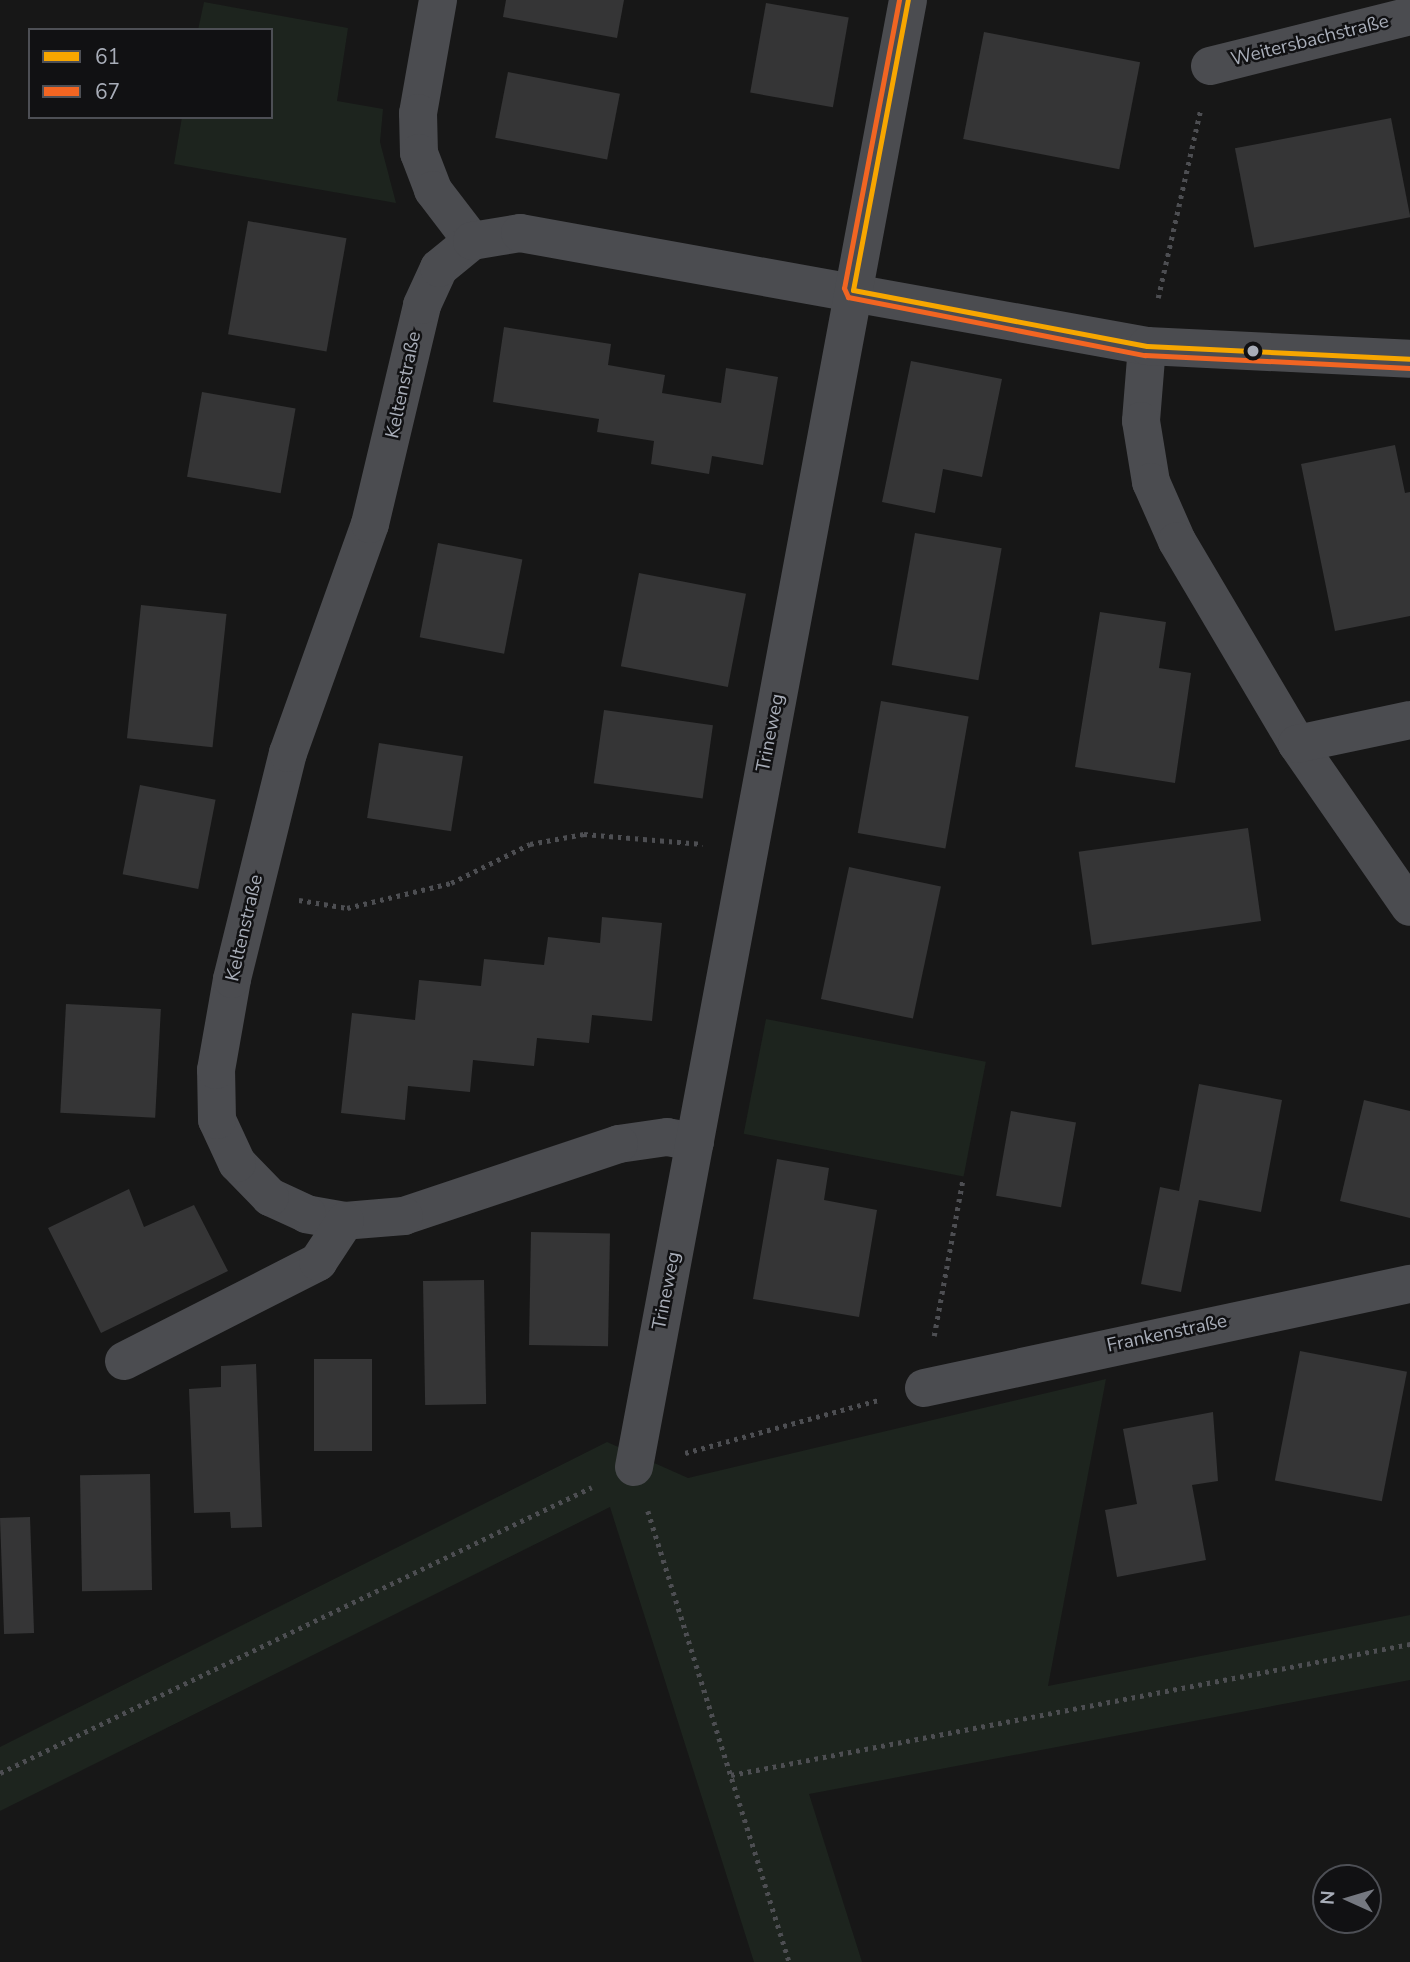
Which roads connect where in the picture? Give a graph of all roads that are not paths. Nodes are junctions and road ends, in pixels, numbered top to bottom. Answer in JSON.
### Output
{"nodes":[{"id":1,"x":438,"y":0,"type":"edge"},
{"id":2,"x":908,"y":0,"type":"edge"},
{"id":3,"x":1410,"y":16,"type":"edge"},
{"id":4,"x":1210,"y":66,"type":"road end"},
{"id":5,"x":472,"y":242,"type":"junction"},
{"id":6,"x":853,"y":290,"type":"junction"},
{"id":7,"x":1147,"y":346,"type":"junction"},
{"id":8,"x":1410,"y":359,"type":"edge"},
{"id":9,"x":1410,"y":720,"type":"edge"},
{"id":10,"x":1297,"y":744,"type":"junction"},
{"id":11,"x":1410,"y":906,"type":"edge"},
{"id":12,"x":695,"y":1142,"type":"junction"},
{"id":13,"x":345,"y":1221,"type":"junction"},
{"id":14,"x":1410,"y":1284,"type":"edge"},
{"id":15,"x":124,"y":1361,"type":"dead end"},
{"id":16,"x":924,"y":1388,"type":"road end"},
{"id":17,"x":634,"y":1467,"type":"road end"}],
"edges":[{"from":1,"to":5,"type":"street"},
{"from":2,"to":6,"type":"street","name":"Trineweg"},
{"from":3,"to":4,"type":"street","name":"Weitersbachstraße"},
{"from":5,"to":6,"type":"street","name":"Keltenstraße"},
{"from":5,"to":13,"type":"street","name":"Keltenstraße"},
{"from":6,"to":7,"type":"street","name":"Keltenstraße"},
{"from":6,"to":12,"type":"street","name":"Trineweg"},
{"from":7,"to":8,"type":"street","name":"Keltenstraße"},
{"from":7,"to":10,"type":"street"},
{"from":9,"to":10,"type":"street"},
{"from":10,"to":11,"type":"street"},
{"from":12,"to":13,"type":"street","name":"Keltenstraße"},
{"from":12,"to":17,"type":"street","name":"Trineweg"},
{"from":13,"to":15,"type":"street"},
{"from":14,"to":16,"type":"street","name":"Frankenstraße"}]}
